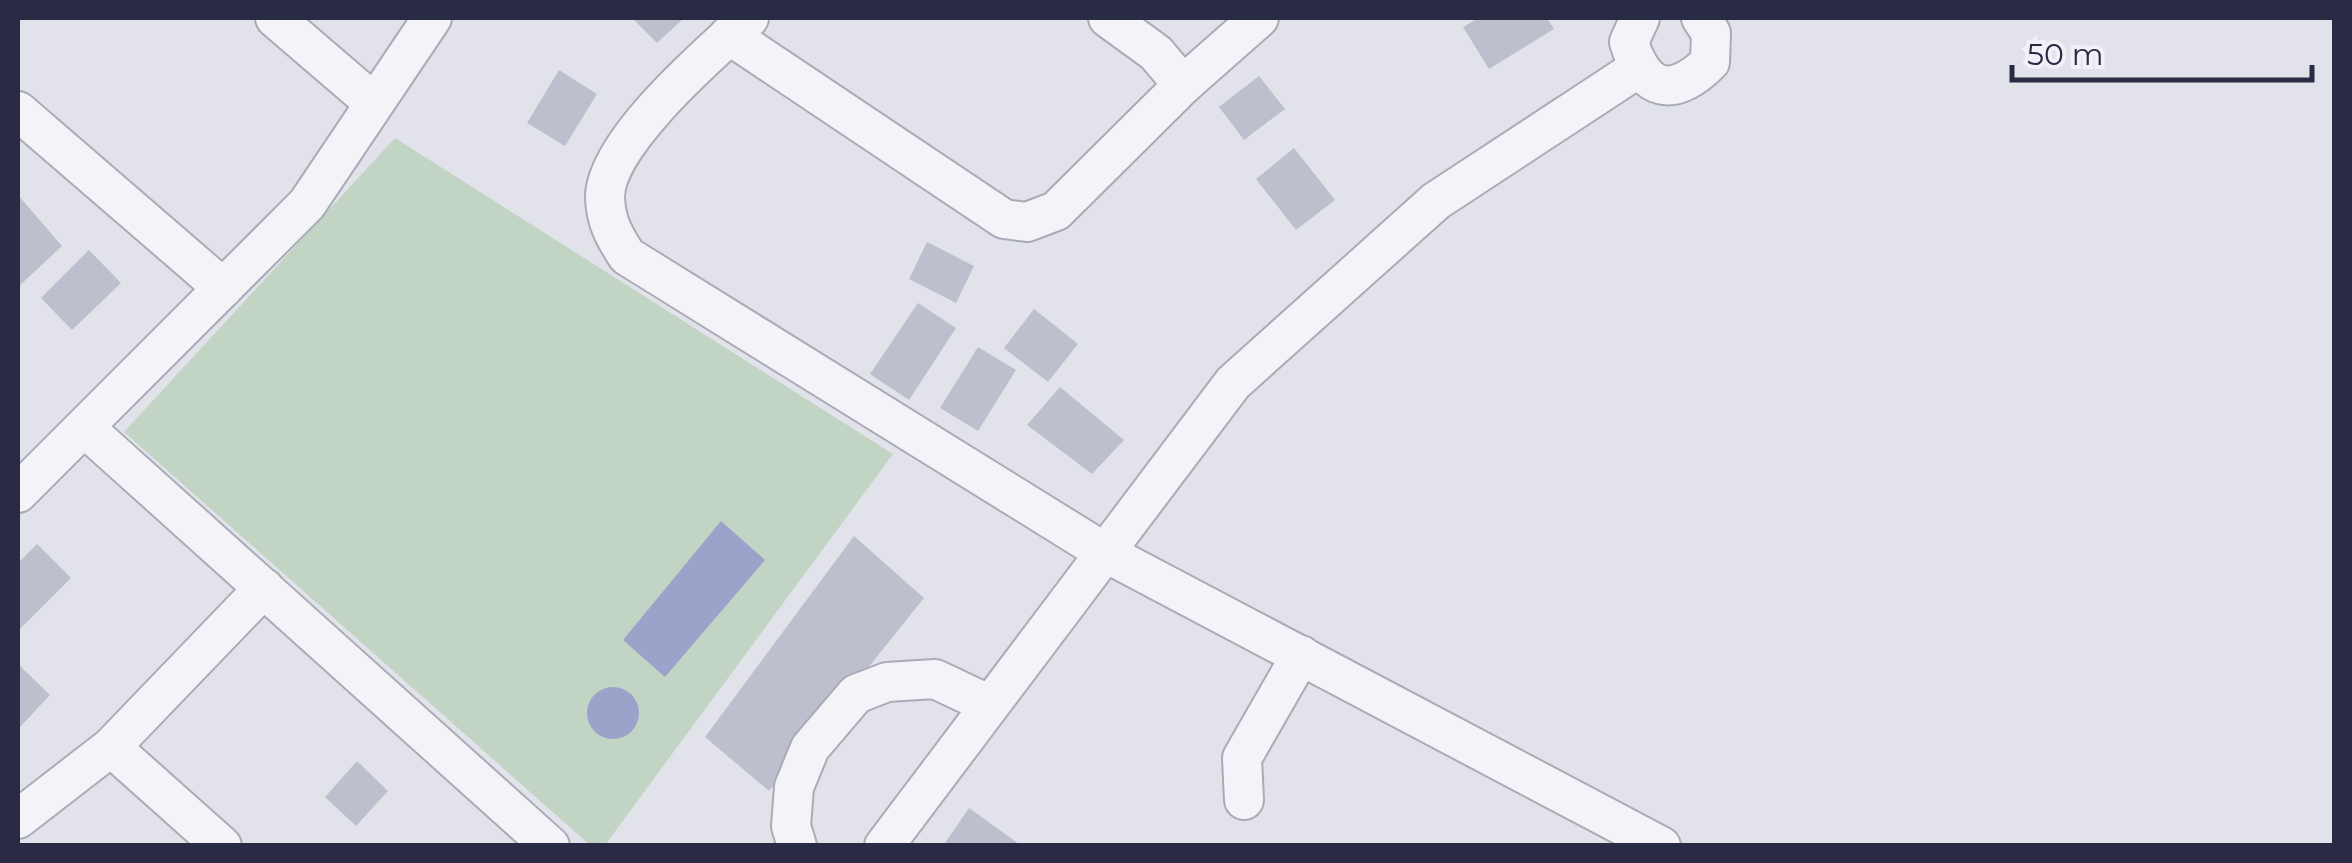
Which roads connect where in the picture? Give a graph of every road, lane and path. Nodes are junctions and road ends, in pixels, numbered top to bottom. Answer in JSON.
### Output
{"nodes":[{"id":1,"x":275,"y":18,"type":"edge"},
{"id":2,"x":432,"y":18,"type":"edge"},
{"id":3,"x":1108,"y":18,"type":"edge"},
{"id":4,"x":1260,"y":18,"type":"edge"},
{"id":5,"x":1640,"y":18,"type":"edge"},
{"id":6,"x":1700,"y":18,"type":"edge"},
{"id":7,"x":739,"y":26,"type":"edge"},
{"id":8,"x":1637,"y":69,"type":"junction"},
{"id":9,"x":1183,"y":85,"type":"junction"},
{"id":10,"x":374,"y":103,"type":"junction"},
{"id":11,"x":24,"y":129,"type":"edge"},
{"id":12,"x":223,"y":288,"type":"junction"},
{"id":13,"x":85,"y":428,"type":"junction"},
{"id":14,"x":18,"y":493,"type":"edge"},
{"id":15,"x":1104,"y":552,"type":"junction"},
{"id":16,"x":264,"y":588,"type":"junction"},
{"id":17,"x":1301,"y":656,"type":"junction"},
{"id":18,"x":988,"y":704,"type":"junction"},
{"id":19,"x":111,"y":747,"type":"junction"},
{"id":20,"x":1244,"y":800,"type":"dead end"},
{"id":21,"x":18,"y":819,"type":"edge"},
{"id":22,"x":222,"y":846,"type":"edge"},
{"id":23,"x":550,"y":846,"type":"edge"},
{"id":24,"x":797,"y":846,"type":"edge"},
{"id":25,"x":884,"y":846,"type":"edge"},
{"id":26,"x":1662,"y":846,"type":"edge"}],
"edges":[{"from":1,"to":10,"type":"street"},
{"from":2,"to":10,"type":"street"},
{"from":3,"to":9,"type":"street"},
{"from":4,"to":9,"type":"street"},
{"from":5,"to":8,"type":"street"},
{"from":6,"to":8,"type":"street"},
{"from":7,"to":9,"type":"street"},
{"from":7,"to":15,"type":"street"},
{"from":8,"to":15,"type":"street"},
{"from":10,"to":12,"type":"street"},
{"from":11,"to":12,"type":"street"},
{"from":12,"to":13,"type":"street"},
{"from":13,"to":14,"type":"street"},
{"from":13,"to":16,"type":"street"},
{"from":15,"to":17,"type":"street"},
{"from":15,"to":18,"type":"street"},
{"from":16,"to":19,"type":"street"},
{"from":16,"to":23,"type":"street"},
{"from":17,"to":20,"type":"street"},
{"from":17,"to":26,"type":"street"},
{"from":18,"to":24,"type":"street"},
{"from":18,"to":25,"type":"street"},
{"from":19,"to":21,"type":"street"},
{"from":19,"to":22,"type":"street"}]}
